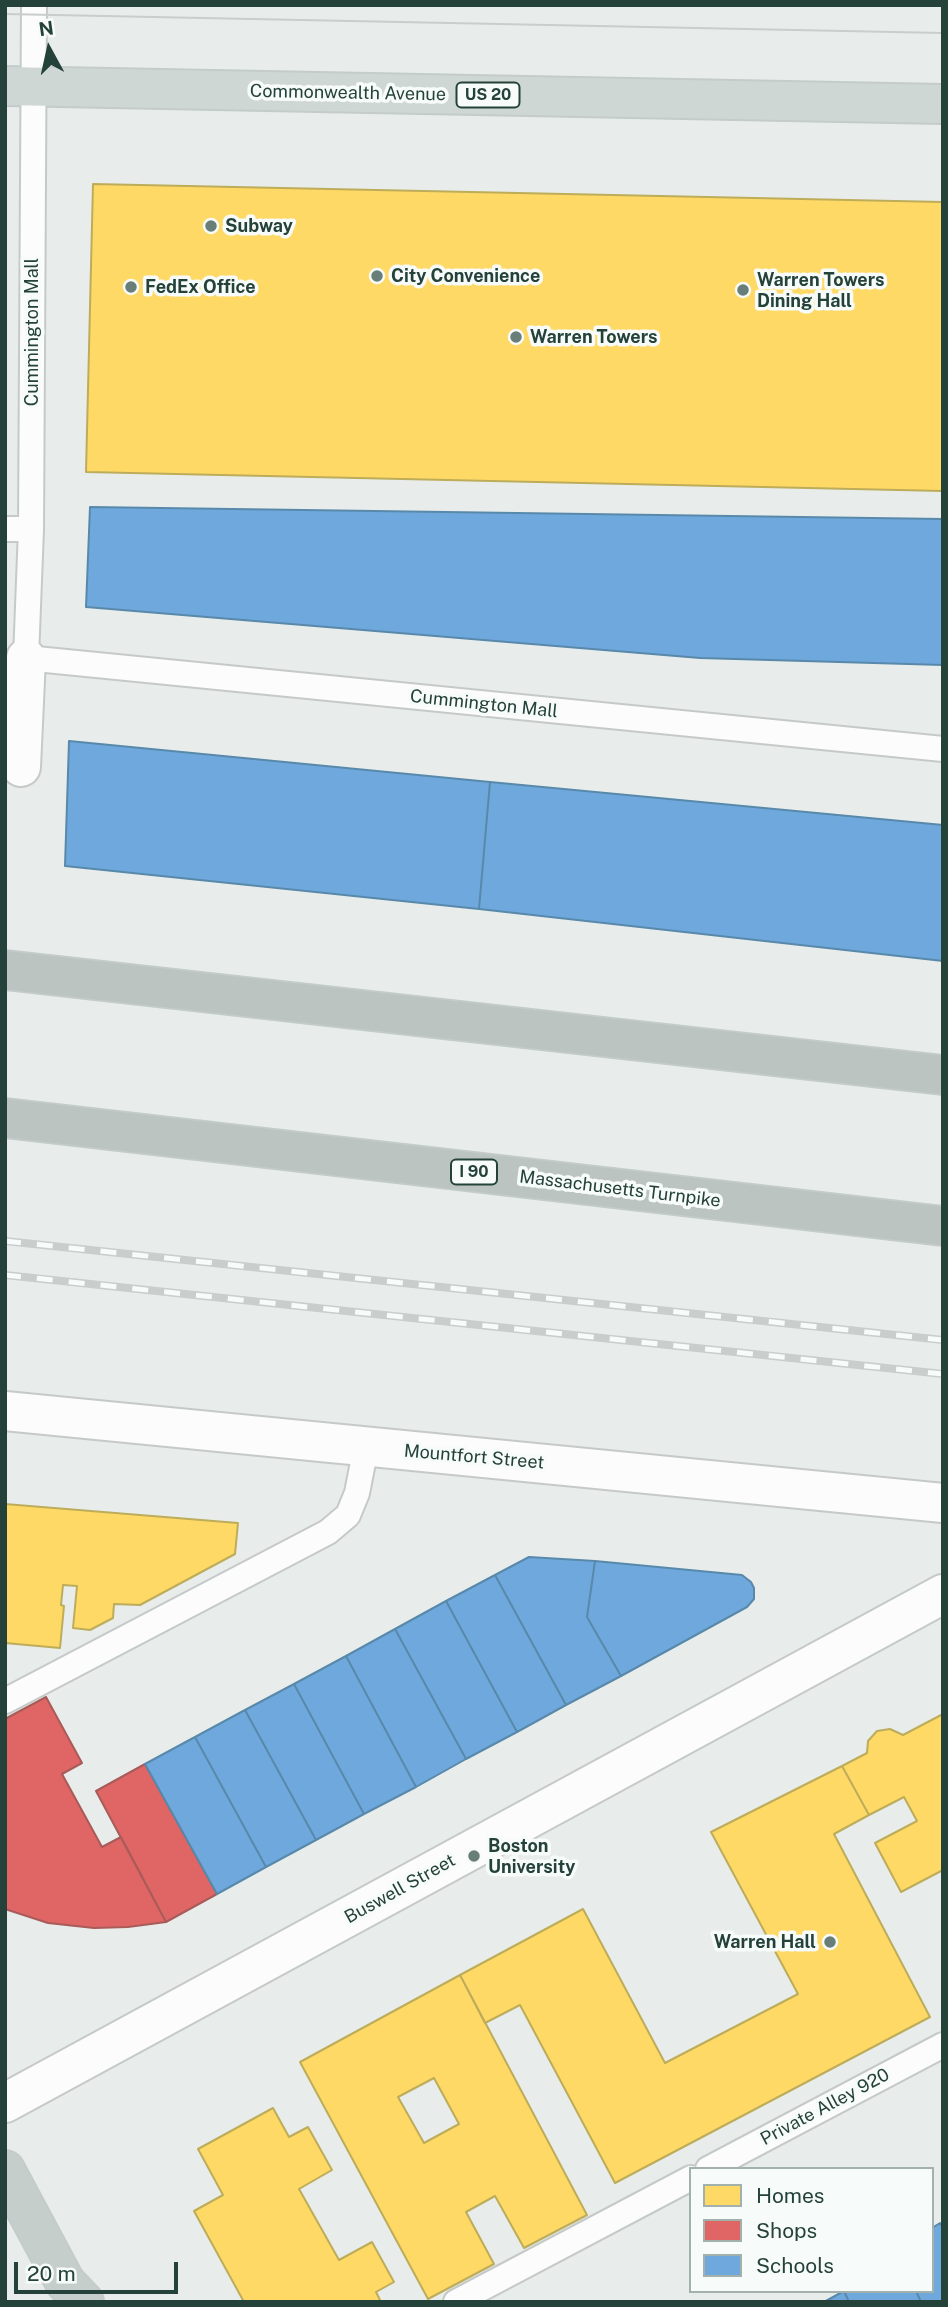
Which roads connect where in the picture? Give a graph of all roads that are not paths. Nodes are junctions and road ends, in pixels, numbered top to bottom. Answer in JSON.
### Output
{"nodes":[{"id":1,"x":34,"y":5,"type":"edge"},
{"id":2,"x":19,"y":86,"type":"edge"},
{"id":3,"x":943,"y":104,"type":"edge"},
{"id":4,"x":5,"y":529,"type":"edge"},
{"id":5,"x":31,"y":529,"type":"junction"},
{"id":6,"x":26,"y":658,"type":"junction"},
{"id":7,"x":943,"y":749,"type":"edge"},
{"id":8,"x":20,"y":767,"type":"dead end"},
{"id":9,"x":5,"y":970,"type":"edge"},
{"id":10,"x":943,"y":1075,"type":"edge"},
{"id":11,"x":5,"y":1118,"type":"edge"},
{"id":12,"x":943,"y":1226,"type":"edge"},
{"id":13,"x":5,"y":1411,"type":"edge"},
{"id":14,"x":366,"y":1447,"type":"junction"},
{"id":15,"x":943,"y":1503,"type":"edge"},
{"id":16,"x":943,"y":1594,"type":"edge"},
{"id":17,"x":5,"y":1701,"type":"edge"},
{"id":18,"x":943,"y":2045,"type":"edge"},
{"id":19,"x":5,"y":2104,"type":"edge"},
{"id":20,"x":712,"y":2167,"type":"edge"},
{"id":21,"x":5,"y":2170,"type":"edge"},
{"id":22,"x":689,"y":2179,"type":"edge"},
{"id":23,"x":73,"y":2295,"type":"edge"},
{"id":24,"x":456,"y":2302,"type":"edge"}],
"edges":[{"from":1,"to":2,"type":"lane","name":"Cummington Mall"},
{"from":2,"to":3,"type":"main road","name":"Commonwealth Avenue","number":"US 20"},
{"from":2,"to":5,"type":"lane","name":"Cummington Mall"},
{"from":4,"to":5,"type":"lane"},
{"from":5,"to":6,"type":"lane","name":"Cummington Mall"},
{"from":6,"to":7,"type":"lane","name":"Cummington Mall"},
{"from":6,"to":8,"type":"street","name":"Cummington Mall"},
{"from":9,"to":10,"type":"highway"},
{"from":11,"to":12,"type":"highway","name":"Massachusetts Turnpike","number":"I 90"},
{"from":13,"to":14,"type":"street","name":"Mountfort Street"},
{"from":14,"to":15,"type":"street","name":"Mountfort Street"},
{"from":14,"to":17,"type":"lane"},
{"from":16,"to":19,"type":"street","name":"Buswell Street"},
{"from":18,"to":20,"type":"lane","name":"Private Alley 920"},
{"from":21,"to":23,"type":"highway"},
{"from":22,"to":24,"type":"lane"}]}
